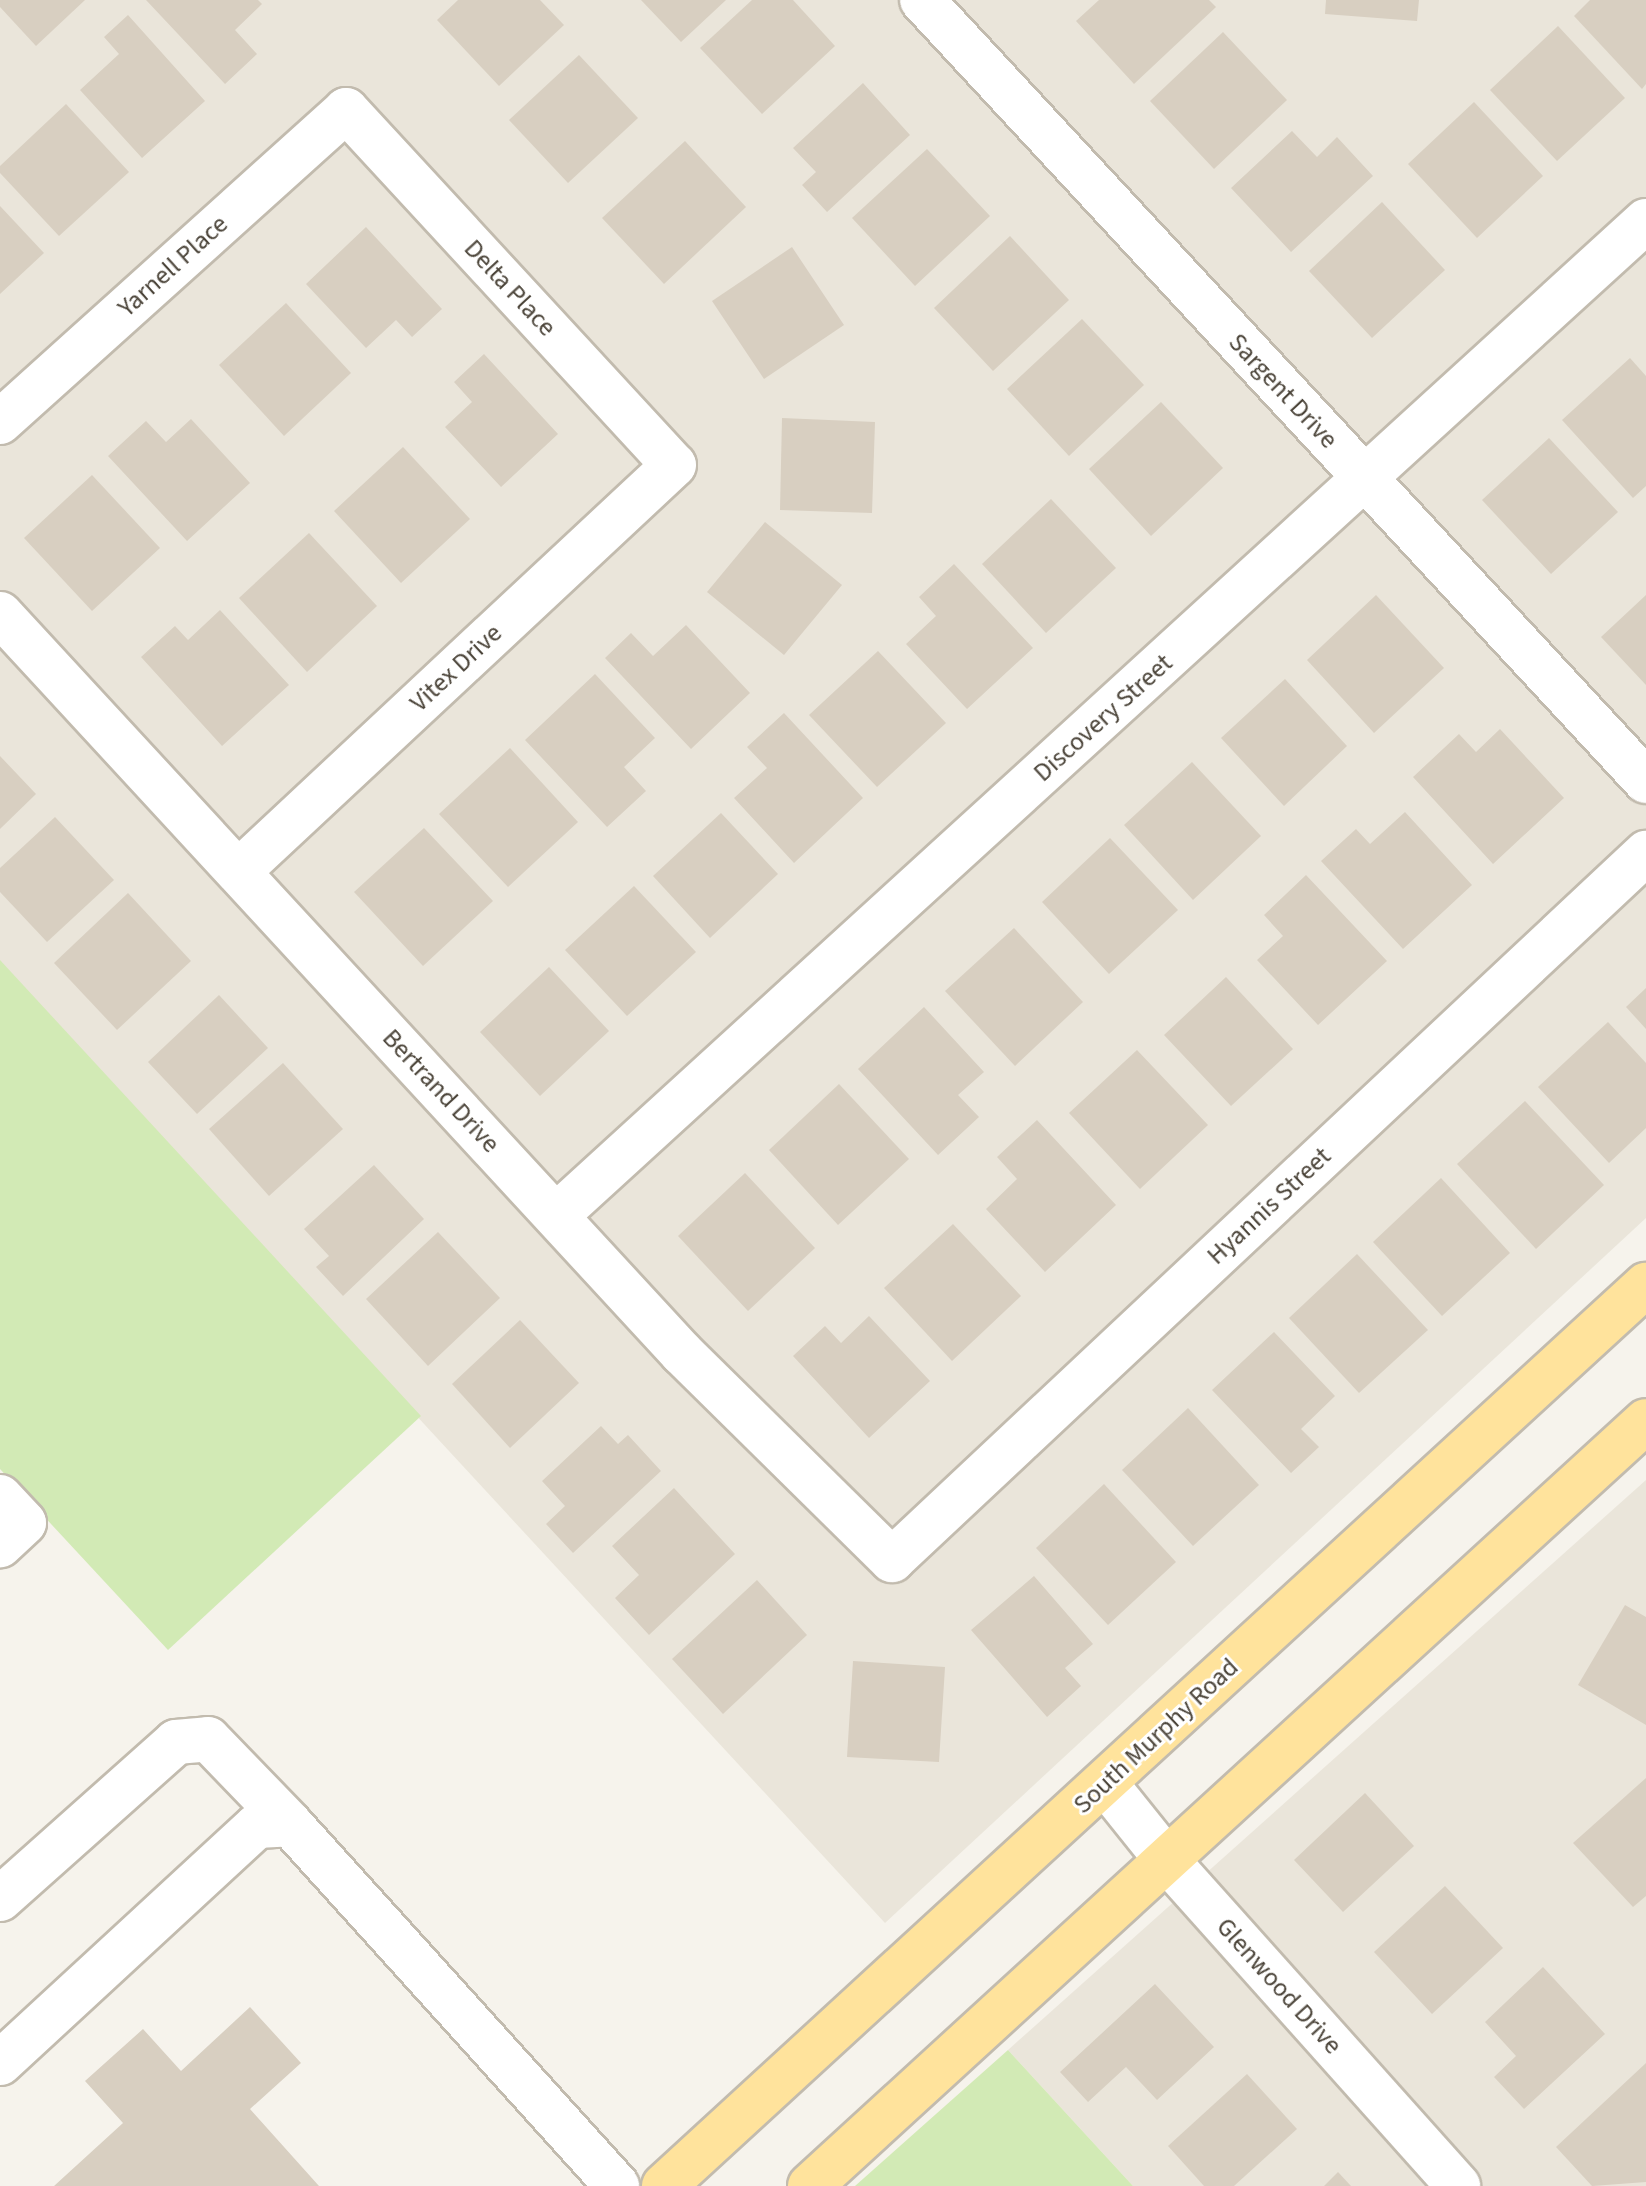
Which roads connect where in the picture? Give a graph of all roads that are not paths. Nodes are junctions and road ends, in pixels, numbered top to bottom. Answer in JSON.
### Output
{"nodes":[{"id":1,"x":922,"y":0,"type":"edge"},
{"id":2,"x":346,"y":110,"type":"joint"},
{"id":3,"x":1646,"y":221,"type":"edge"},
{"id":4,"x":0,"y":422,"type":"edge"},
{"id":5,"x":674,"y":465,"type":"joint"},
{"id":6,"x":1364,"y":480,"type":"junction"},
{"id":7,"x":0,"y":614,"type":"edge"},
{"id":8,"x":1646,"y":781,"type":"edge"},
{"id":9,"x":1646,"y":853,"type":"edge"},
{"id":10,"x":239,"y":871,"type":"junction"},
{"id":11,"x":558,"y":1214,"type":"junction"},
{"id":12,"x":1646,"y":1285,"type":"edge"},
{"id":13,"x":1646,"y":1421,"type":"edge"},
{"id":14,"x":0,"y":1497,"type":"edge"},
{"id":15,"x":0,"y":1545,"type":"edge"},
{"id":16,"x":892,"y":1560,"type":"joint"},
{"id":17,"x":1105,"y":1783,"type":"junction"},
{"id":18,"x":290,"y":1824,"type":"junction"},
{"id":19,"x":1165,"y":1858,"type":"junction"},
{"id":20,"x":0,"y":1899,"type":"edge"},
{"id":21,"x":0,"y":2063,"type":"edge"},
{"id":22,"x":617,"y":2186,"type":"edge"},
{"id":23,"x":664,"y":2186,"type":"edge"},
{"id":24,"x":810,"y":2186,"type":"edge"},
{"id":25,"x":1458,"y":2186,"type":"edge"}],
"edges":[{"from":1,"to":6,"type":"street","name":"Sargent Drive"},
{"from":2,"to":4,"type":"street","name":"Yarnell Place"},
{"from":2,"to":5,"type":"street","name":"Delta Place"},
{"from":3,"to":6,"type":"street","name":"Discovery Street"},
{"from":5,"to":10,"type":"street","name":"Vitex Drive"},
{"from":6,"to":8,"type":"street","name":"Sargent Drive"},
{"from":6,"to":11,"type":"street","name":"Discovery Street"},
{"from":7,"to":10,"type":"street","name":"Bertrand Drive"},
{"from":9,"to":16,"type":"street","name":"Hyannis Street"},
{"from":10,"to":11,"type":"street","name":"Bertrand Drive"},
{"from":11,"to":16,"type":"street","name":"Bertrand Drive"},
{"from":12,"to":17,"type":"main road","name":"South Murphy Road"},
{"from":13,"to":19,"type":"main road"},
{"from":14,"to":15,"type":"street"},
{"from":17,"to":19,"type":"street","name":"Glenwood Drive"},
{"from":17,"to":23,"type":"main road","name":"South Murphy Road"},
{"from":18,"to":20,"type":"street"},
{"from":18,"to":21,"type":"street"},
{"from":18,"to":22,"type":"street"},
{"from":19,"to":24,"type":"main road"},
{"from":19,"to":25,"type":"street","name":"Glenwood Drive"}]}
